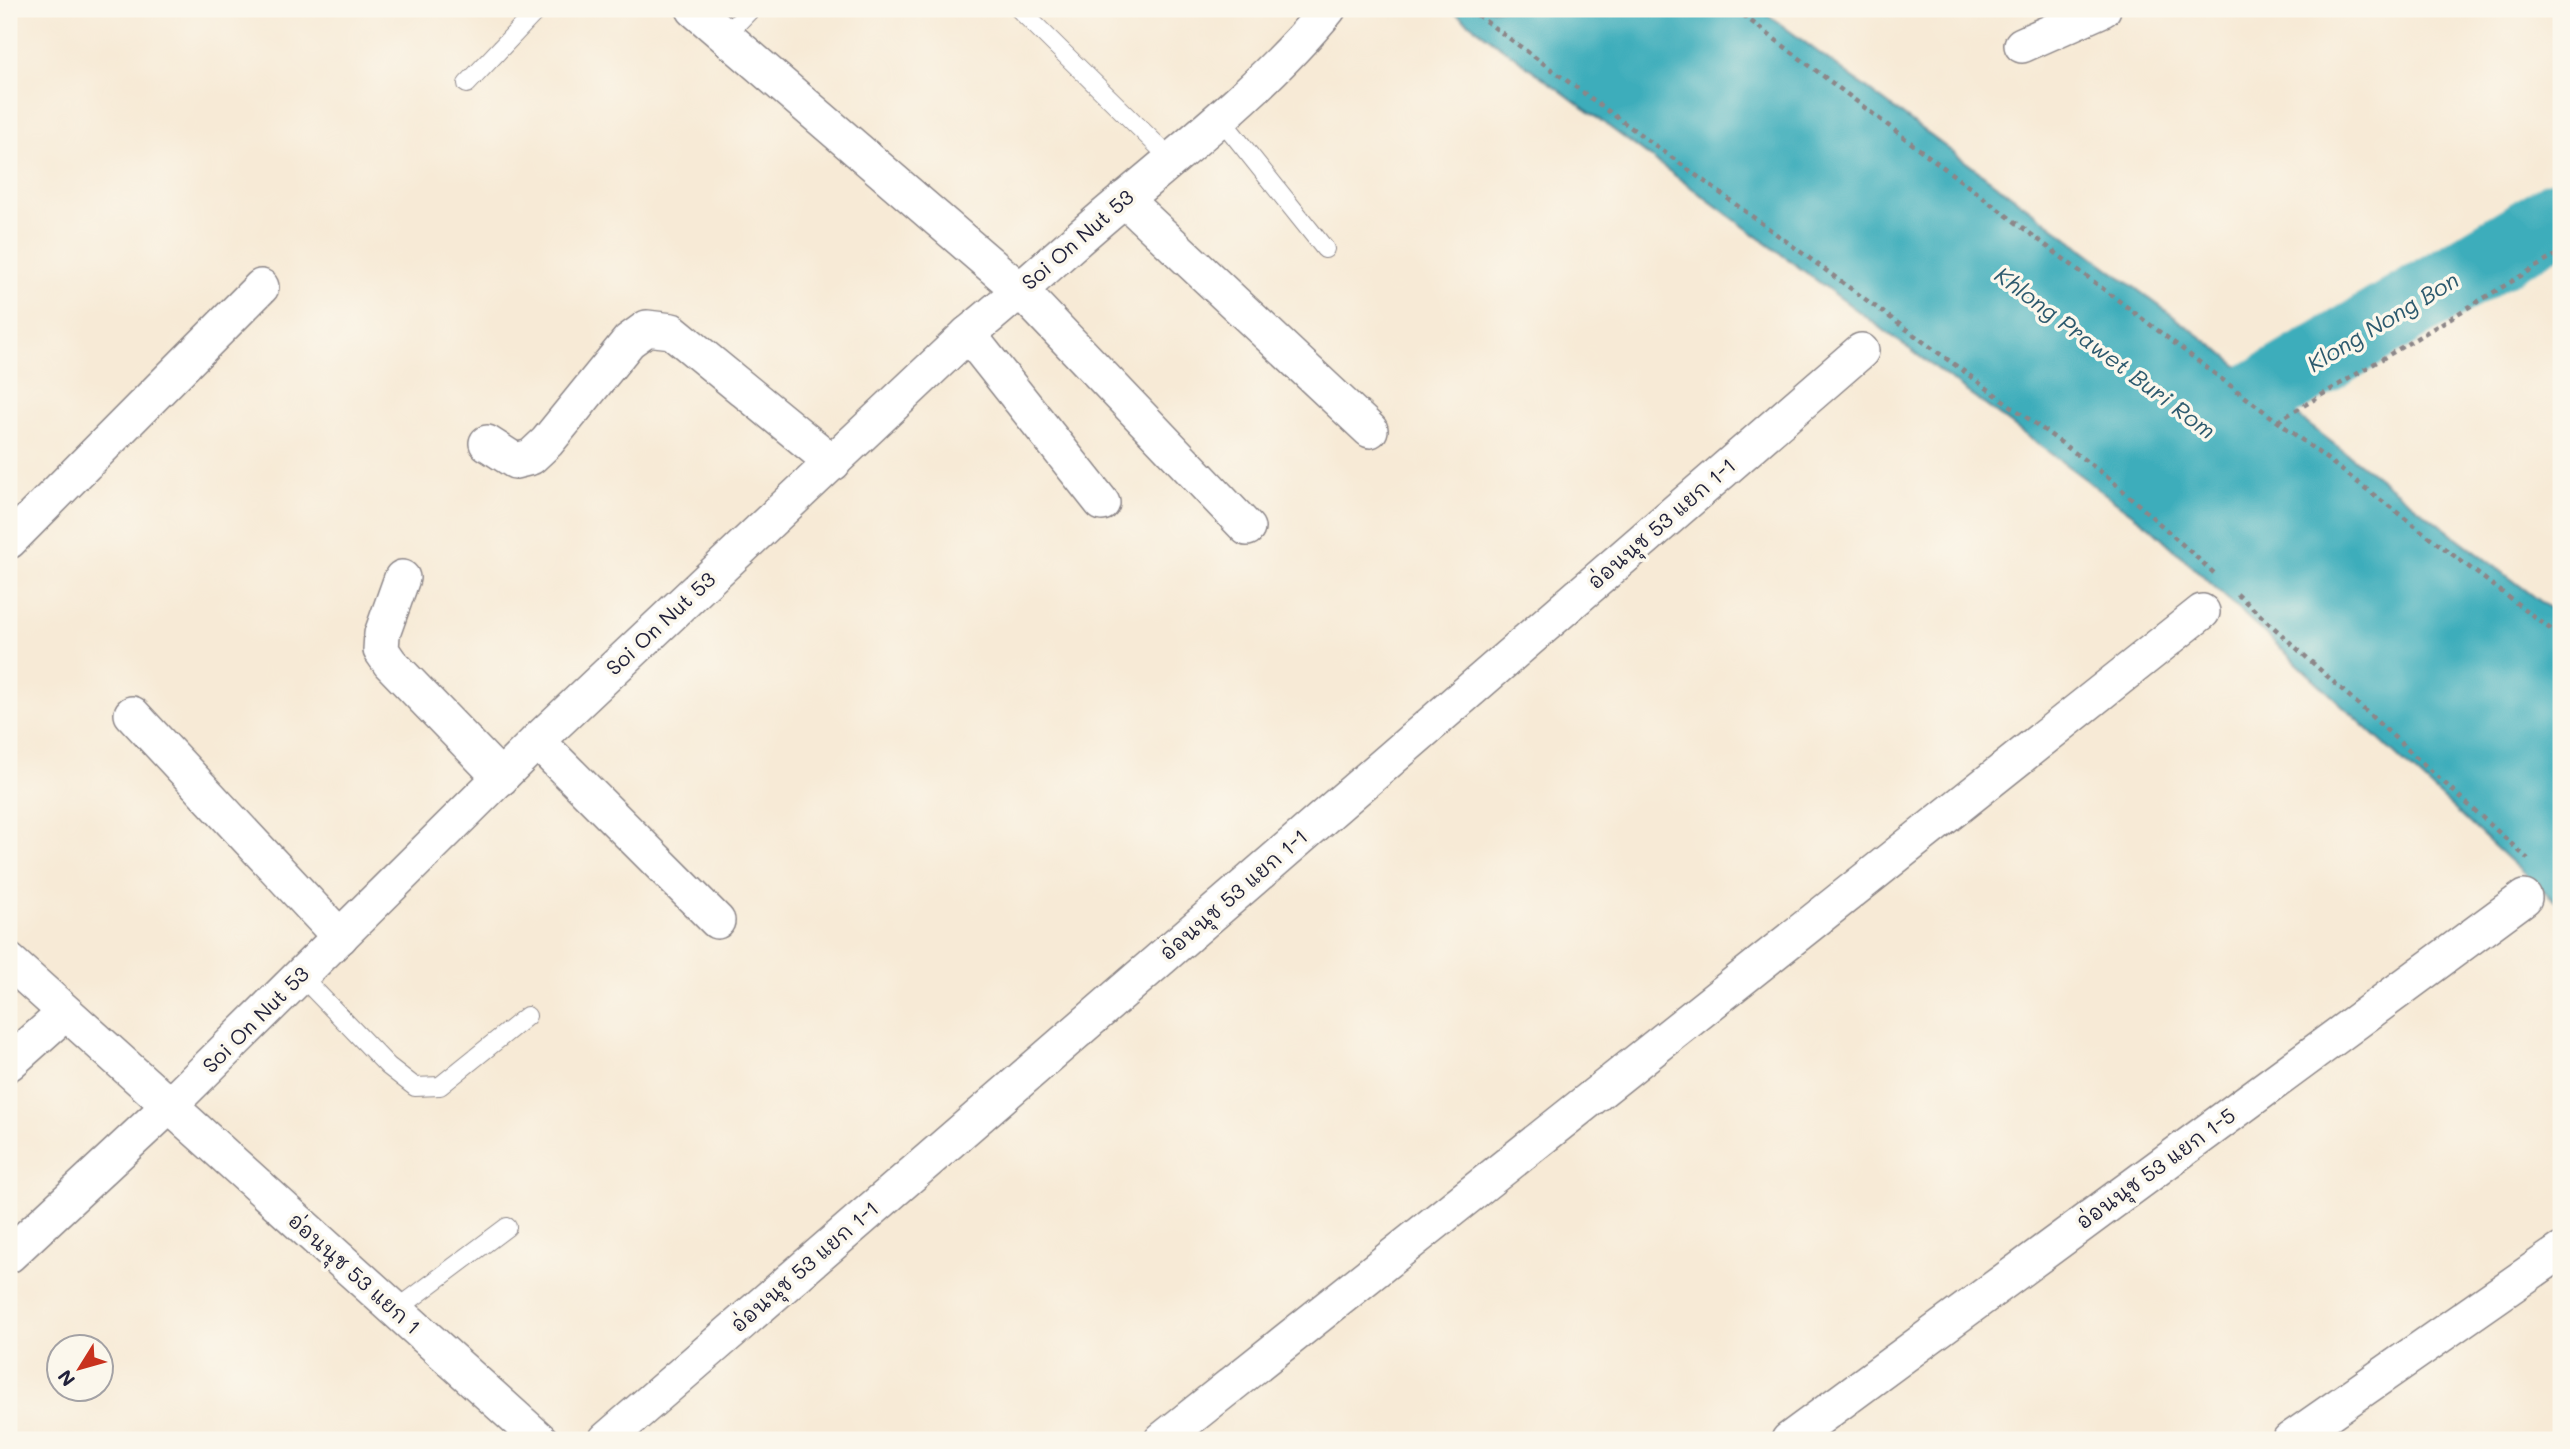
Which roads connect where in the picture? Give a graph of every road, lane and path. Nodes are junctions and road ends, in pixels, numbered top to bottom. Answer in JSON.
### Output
{"nodes":[{"id":1,"x":538,"y":9,"type":"edge"},
{"id":2,"x":694,"y":9,"type":"edge"},
{"id":3,"x":751,"y":9,"type":"edge"},
{"id":4,"x":1019,"y":9,"type":"edge"},
{"id":5,"x":1328,"y":9,"type":"edge"},
{"id":6,"x":1469,"y":9,"type":"edge"},
{"id":7,"x":1734,"y":9,"type":"edge"},
{"id":8,"x":2103,"y":9,"type":"edge"},
{"id":9,"x":724,"y":37,"type":"junction"},
{"id":10,"x":2022,"y":45,"type":"dead end"},
{"id":11,"x":467,"y":84,"type":"dead end"},
{"id":12,"x":1221,"y":119,"type":"junction"},
{"id":13,"x":1172,"y":160,"type":"junction"},
{"id":14,"x":1124,"y":199,"type":"junction"},
{"id":15,"x":1325,"y":248,"type":"dead end"},
{"id":16,"x":2561,"y":252,"type":"edge"},
{"id":17,"x":261,"y":287,"type":"dead end"},
{"id":18,"x":1021,"y":291,"type":"junction"},
{"id":19,"x":968,"y":334,"type":"junction"},
{"id":20,"x":1861,"y":351,"type":"dead end"},
{"id":21,"x":2278,"y":421,"type":"junction"},
{"id":22,"x":1370,"y":430,"type":"dead end"},
{"id":23,"x":487,"y":443,"type":"dead end"},
{"id":24,"x":833,"y":463,"type":"junction"},
{"id":25,"x":1102,"y":503,"type":"dead end"},
{"id":26,"x":1247,"y":528,"type":"dead end"},
{"id":27,"x":9,"y":541,"type":"edge"},
{"id":28,"x":402,"y":578,"type":"dead end"},
{"id":29,"x":2219,"y":578,"type":"dead end"},
{"id":30,"x":2229,"y":588,"type":"dead end"},
{"id":31,"x":2202,"y":612,"type":"dead end"},
{"id":32,"x":2561,"y":637,"type":"edge"},
{"id":33,"x":132,"y":714,"type":"dead end"},
{"id":34,"x":537,"y":741,"type":"junction"},
{"id":35,"x":501,"y":778,"type":"junction"},
{"id":36,"x":2533,"y":863,"type":"dead end"},
{"id":37,"x":2524,"y":898,"type":"dead end"},
{"id":38,"x":717,"y":920,"type":"dead end"},
{"id":39,"x":340,"y":937,"type":"junction"},
{"id":40,"x":9,"y":961,"type":"edge"},
{"id":41,"x":300,"y":976,"type":"junction"},
{"id":42,"x":65,"y":1013,"type":"junction"},
{"id":43,"x":527,"y":1016,"type":"dead end"},
{"id":44,"x":9,"y":1063,"type":"edge"},
{"id":45,"x":168,"y":1107,"type":"junction"},
{"id":46,"x":507,"y":1227,"type":"dead end"},
{"id":47,"x":2561,"y":1251,"type":"edge"},
{"id":48,"x":9,"y":1255,"type":"edge"},
{"id":49,"x":395,"y":1311,"type":"junction"},
{"id":50,"x":540,"y":1440,"type":"edge"},
{"id":51,"x":606,"y":1440,"type":"edge"},
{"id":52,"x":1161,"y":1440,"type":"edge"},
{"id":53,"x":1788,"y":1440,"type":"edge"},
{"id":54,"x":2290,"y":1440,"type":"edge"}],
"edges":[{"from":1,"to":11,"type":"lane"},
{"from":2,"to":9,"type":"street"},
{"from":3,"to":9,"type":"lane"},
{"from":4,"to":13,"type":"lane"},
{"from":5,"to":12,"type":"street","name":"Soi On Nut 53"},
{"from":6,"to":29,"type":"path"},
{"from":7,"to":21,"type":"path"},
{"from":8,"to":10,"type":"street"},
{"from":9,"to":18,"type":"street"},
{"from":12,"to":13,"type":"street","name":"Soi On Nut 53"},
{"from":12,"to":15,"type":"lane"},
{"from":13,"to":14,"type":"street","name":"Soi On Nut 53"},
{"from":14,"to":18,"type":"street","name":"Soi On Nut 53"},
{"from":14,"to":22,"type":"street"},
{"from":16,"to":21,"type":"path"},
{"from":17,"to":27,"type":"street"},
{"from":18,"to":19,"type":"street","name":"Soi On Nut 53"},
{"from":18,"to":26,"type":"street"},
{"from":19,"to":24,"type":"street","name":"Soi On Nut 53"},
{"from":19,"to":25,"type":"street"},
{"from":20,"to":51,"type":"street","name":"อ่อนนุช 53 แยก 1-1"},
{"from":21,"to":32,"type":"path"},
{"from":23,"to":24,"type":"street"},
{"from":24,"to":34,"type":"street","name":"Soi On Nut 53"},
{"from":28,"to":35,"type":"street"},
{"from":30,"to":36,"type":"path"},
{"from":31,"to":52,"type":"street"},
{"from":33,"to":39,"type":"street"},
{"from":34,"to":35,"type":"street","name":"Soi On Nut 53"},
{"from":34,"to":38,"type":"street"},
{"from":35,"to":39,"type":"street","name":"Soi On Nut 53"},
{"from":37,"to":53,"type":"street","name":"อ่อนนุช 53 แยก 1-5"},
{"from":39,"to":41,"type":"street","name":"Soi On Nut 53"},
{"from":40,"to":42,"type":"street","name":"อ่อนนุช 53 แยก 1"},
{"from":41,"to":43,"type":"lane"},
{"from":41,"to":45,"type":"street","name":"Soi On Nut 53"},
{"from":42,"to":44,"type":"street"},
{"from":42,"to":45,"type":"street","name":"อ่อนนุช 53 แยก 1"},
{"from":45,"to":48,"type":"street","name":"Soi On Nut 53"},
{"from":45,"to":49,"type":"street","name":"อ่อนนุช 53 แยก 1"},
{"from":46,"to":49,"type":"lane"},
{"from":47,"to":54,"type":"street"},
{"from":49,"to":50,"type":"street","name":"อ่อนนุช 53 แยก 1"}]}
